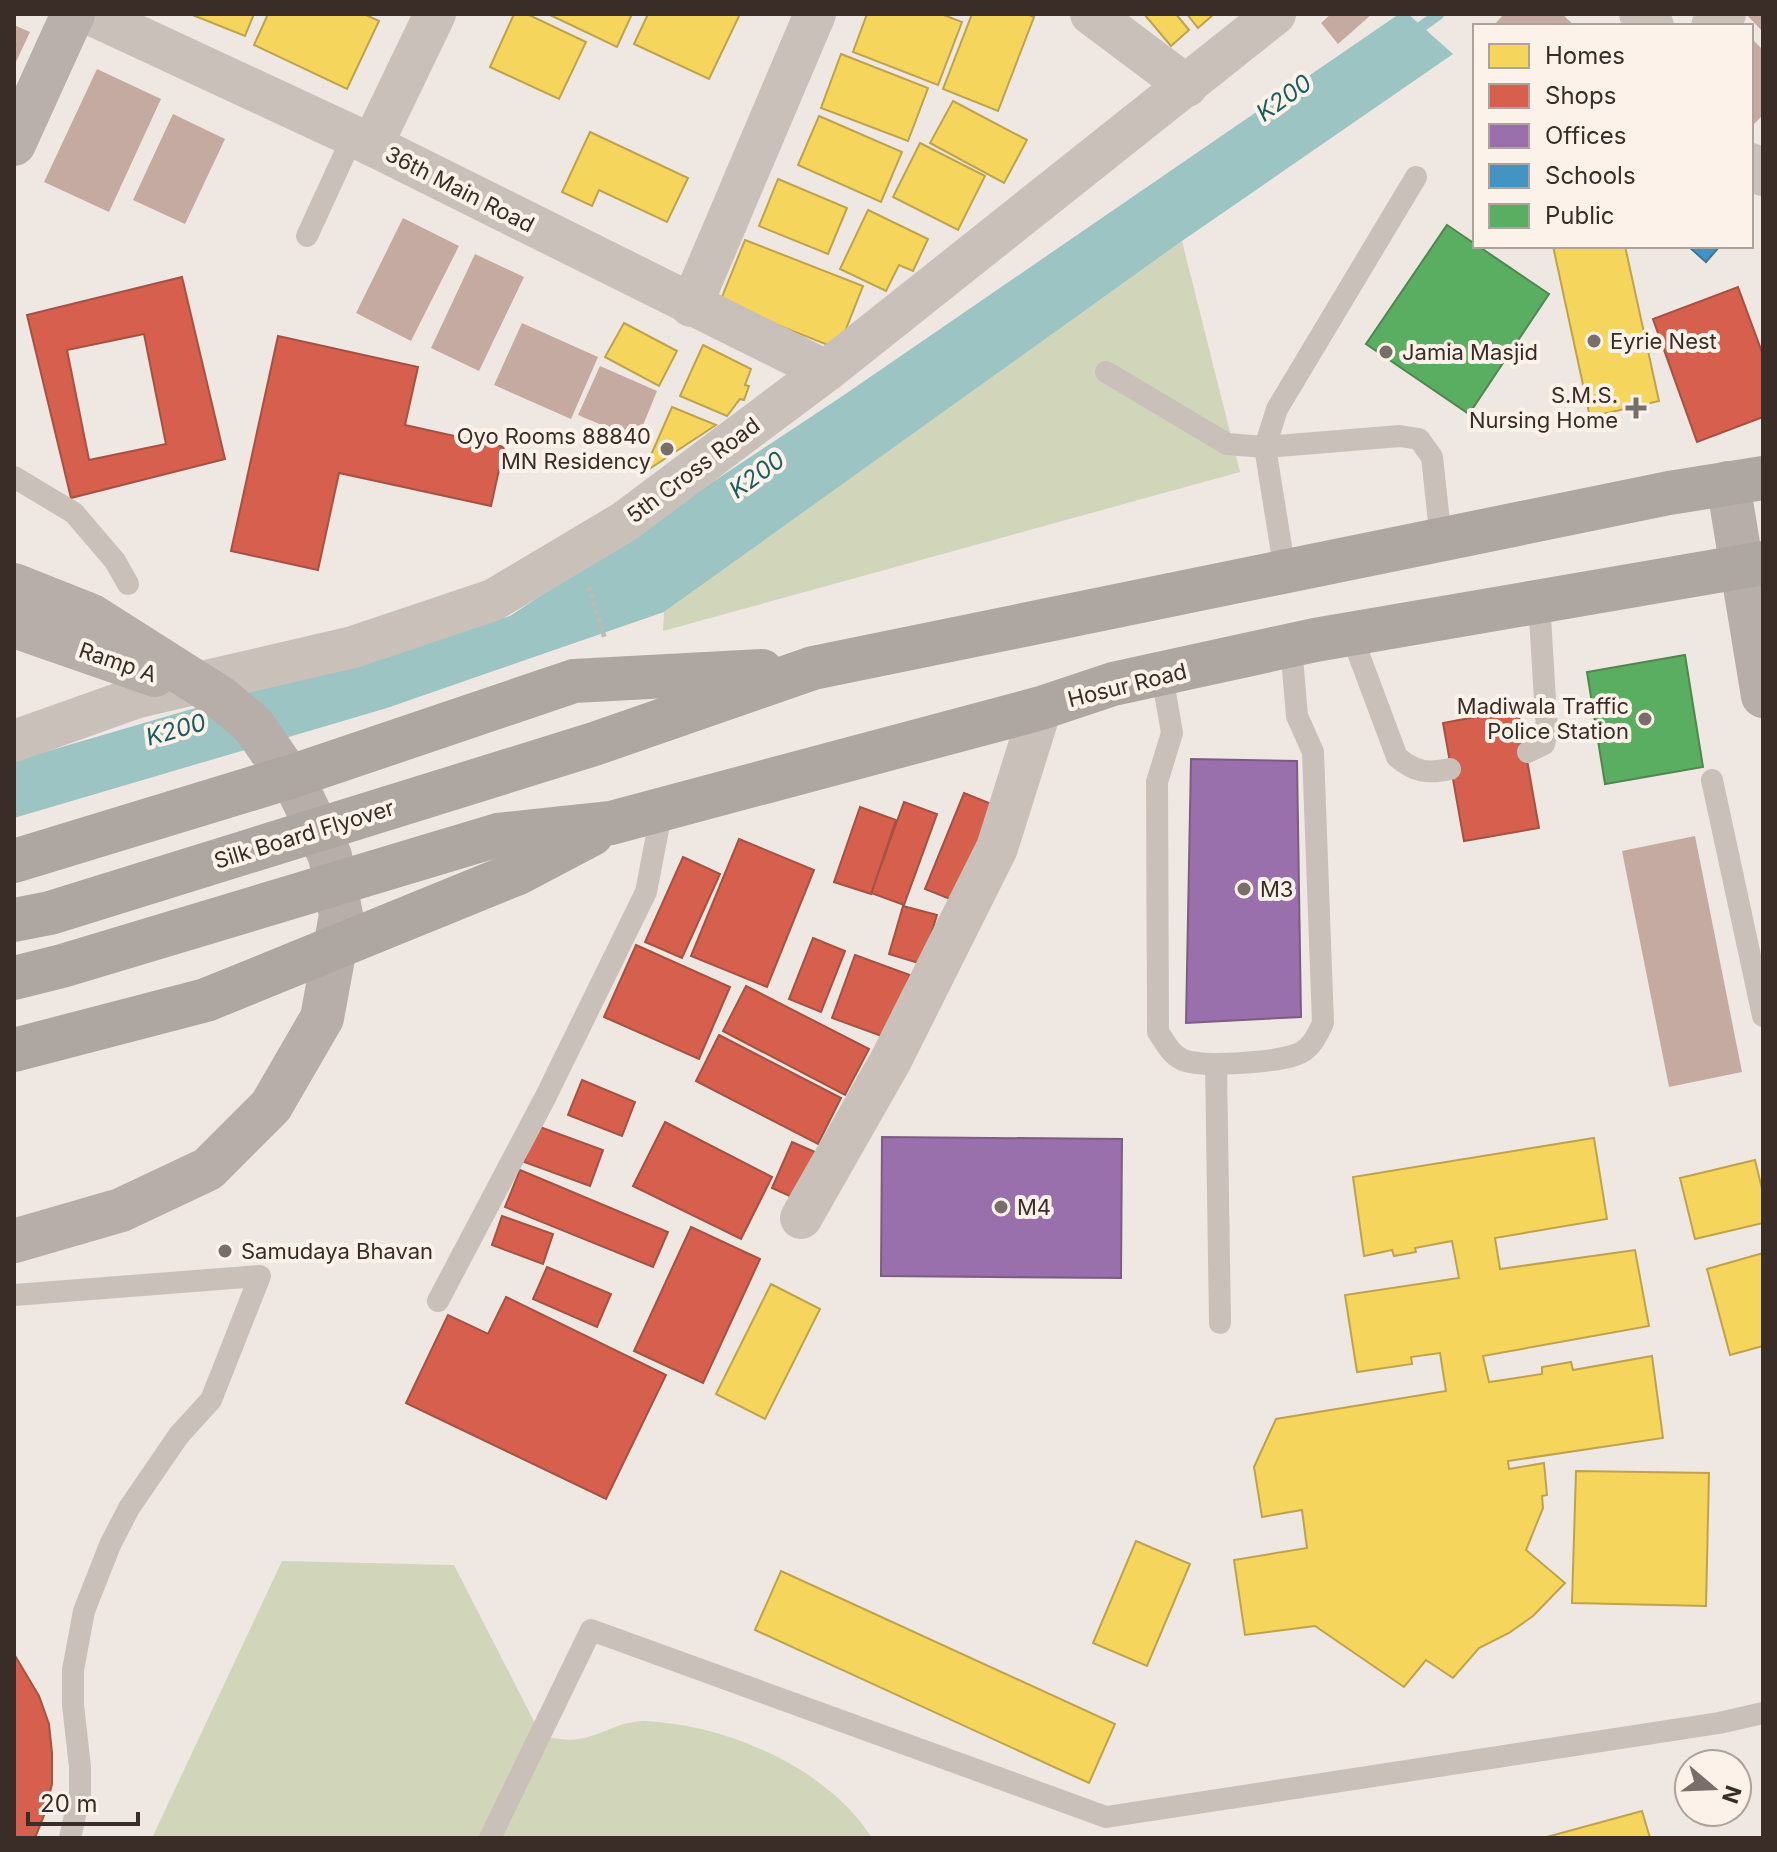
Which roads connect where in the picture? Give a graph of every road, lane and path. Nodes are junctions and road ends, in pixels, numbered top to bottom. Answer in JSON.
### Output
{"nodes":[{"id":1,"x":73,"y":14,"type":"edge"},
{"id":2,"x":90,"y":14,"type":"edge"},
{"id":3,"x":435,"y":14,"type":"edge"},
{"id":4,"x":815,"y":14,"type":"edge"},
{"id":5,"x":1091,"y":14,"type":"edge"},
{"id":6,"x":1275,"y":14,"type":"edge"},
{"id":7,"x":1187,"y":86,"type":"junction"},
{"id":8,"x":362,"y":140,"type":"junction"},
{"id":9,"x":14,"y":144,"type":"edge"},
{"id":10,"x":1416,"y":177,"type":"dead end"},
{"id":11,"x":307,"y":236,"type":"dead end"},
{"id":12,"x":691,"y":306,"type":"junction"},
{"id":13,"x":826,"y":371,"type":"junction"},
{"id":14,"x":1106,"y":372,"type":"dead end"},
{"id":15,"x":1265,"y":447,"type":"junction"},
{"id":16,"x":14,"y":477,"type":"edge"},
{"id":17,"x":1745,"y":481,"type":"edge"},
{"id":18,"x":1441,"y":540,"type":"junction"},
{"id":19,"x":1752,"y":565,"type":"edge"},
{"id":20,"x":1285,"y":572,"type":"junction"},
{"id":21,"x":586,"y":576,"type":"dead end"},
{"id":22,"x":128,"y":584,"type":"dead end"},
{"id":23,"x":14,"y":585,"type":"edge"},
{"id":24,"x":1539,"y":601,"type":"junction"},
{"id":25,"x":14,"y":626,"type":"edge"},
{"id":26,"x":1351,"y":634,"type":"junction"},
{"id":27,"x":606,"y":643,"type":"dead end"},
{"id":28,"x":1291,"y":645,"type":"junction"},
{"id":29,"x":813,"y":668,"type":"junction"},
{"id":30,"x":1162,"y":675,"type":"junction"},
{"id":31,"x":1763,"y":696,"type":"edge"},
{"id":32,"x":221,"y":698,"type":"junction"},
{"id":33,"x":1041,"y":708,"type":"junction"},
{"id":34,"x":14,"y":741,"type":"edge"},
{"id":35,"x":1528,"y":752,"type":"dead end"},
{"id":36,"x":1450,"y":769,"type":"dead end"},
{"id":37,"x":1712,"y":780,"type":"dead end"},
{"id":38,"x":662,"y":809,"type":"junction"},
{"id":39,"x":611,"y":823,"type":"junction"},
{"id":40,"x":14,"y":861,"type":"edge"},
{"id":41,"x":32,"y":916,"type":"edge"},
{"id":42,"x":14,"y":978,"type":"edge"},
{"id":43,"x":1763,"y":1016,"type":"edge"},
{"id":44,"x":14,"y":1050,"type":"edge"},
{"id":45,"x":1216,"y":1064,"type":"junction"},
{"id":46,"x":801,"y":1218,"type":"dead end"},
{"id":47,"x":14,"y":1241,"type":"edge"},
{"id":48,"x":14,"y":1295,"type":"edge"},
{"id":49,"x":438,"y":1301,"type":"dead end"},
{"id":50,"x":1220,"y":1323,"type":"dead end"},
{"id":51,"x":1763,"y":1713,"type":"edge"},
{"id":52,"x":70,"y":1838,"type":"edge"},
{"id":53,"x":490,"y":1838,"type":"edge"}],
"edges":[{"from":1,"to":9,"type":"street"},
{"from":2,"to":8,"type":"street","name":"36th Main Road"},
{"from":3,"to":8,"type":"street"},
{"from":4,"to":12,"type":"street"},
{"from":5,"to":7,"type":"street"},
{"from":6,"to":7,"type":"street","name":"5th Cross Road"},
{"from":7,"to":13,"type":"street","name":"5th Cross Road"},
{"from":8,"to":11,"type":"lane"},
{"from":8,"to":12,"type":"street","name":"36th Main Road"},
{"from":10,"to":15,"type":"lane"},
{"from":12,"to":13,"type":"street","name":"36th Main Road"},
{"from":13,"to":34,"type":"street","name":"5th Cross Road"},
{"from":14,"to":15,"type":"lane"},
{"from":15,"to":18,"type":"lane"},
{"from":15,"to":20,"type":"lane"},
{"from":16,"to":22,"type":"lane"},
{"from":17,"to":18,"type":"highway"},
{"from":17,"to":19,"type":"main road"},
{"from":18,"to":20,"type":"highway"},
{"from":19,"to":24,"type":"highway","name":"Hosur Road"},
{"from":19,"to":31,"type":"main road"},
{"from":20,"to":29,"type":"highway"},
{"from":21,"to":27,"type":"path"},
{"from":23,"to":32,"type":"main road"},
{"from":24,"to":26,"type":"highway","name":"Hosur Road"},
{"from":24,"to":35,"type":"lane"},
{"from":25,"to":32,"type":"main road","name":"Ramp A"},
{"from":26,"to":28,"type":"highway","name":"Hosur Road"},
{"from":26,"to":36,"type":"lane"},
{"from":28,"to":30,"type":"highway","name":"Hosur Road"},
{"from":28,"to":45,"type":"lane"},
{"from":29,"to":40,"type":"highway"},
{"from":29,"to":41,"type":"highway","name":"Silk Board Flyover"},
{"from":30,"to":33,"type":"highway","name":"Hosur Road"},
{"from":30,"to":45,"type":"lane"},
{"from":32,"to":47,"type":"main road"},
{"from":33,"to":38,"type":"highway","name":"Hosur Road"},
{"from":33,"to":46,"type":"street"},
{"from":37,"to":43,"type":"lane"},
{"from":38,"to":39,"type":"highway","name":"Hosur Road"},
{"from":38,"to":49,"type":"lane"},
{"from":39,"to":42,"type":"highway","name":"Hosur Road"},
{"from":39,"to":44,"type":"highway"},
{"from":45,"to":50,"type":"lane"},
{"from":48,"to":52,"type":"lane"},
{"from":51,"to":53,"type":"lane"}]}
